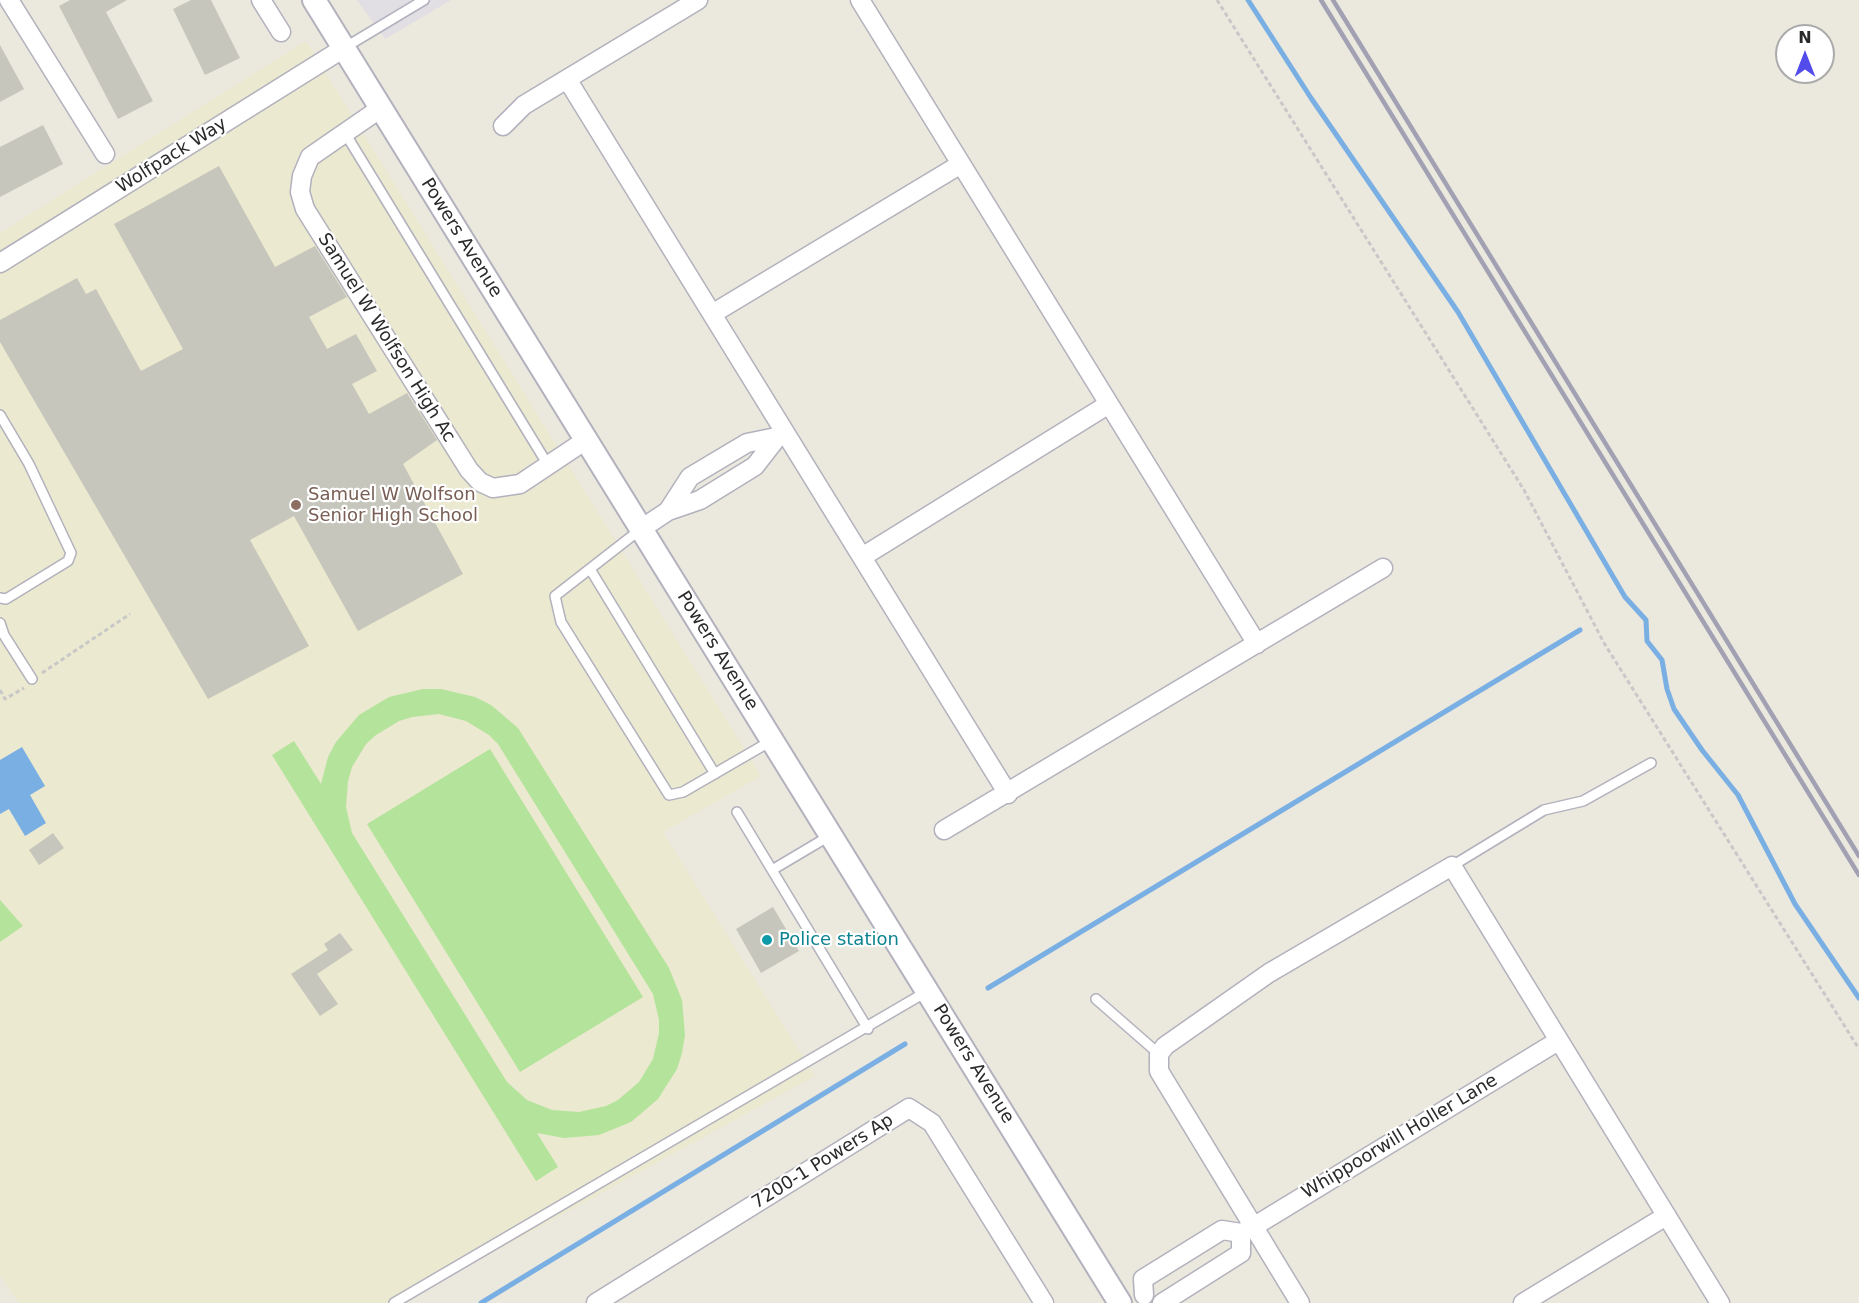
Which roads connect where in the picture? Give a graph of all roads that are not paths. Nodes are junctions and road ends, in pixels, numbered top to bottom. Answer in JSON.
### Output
{"nodes":[{"id":1,"x":261,"y":0,"type":"edge"},
{"id":2,"x":424,"y":0,"type":"edge"},
{"id":3,"x":698,"y":0,"type":"edge"},
{"id":4,"x":860,"y":0,"type":"edge"},
{"id":5,"x":320,"y":2,"type":"edge"},
{"id":6,"x":9,"y":4,"type":"edge"},
{"id":7,"x":281,"y":32,"type":"dead end"},
{"id":8,"x":344,"y":48,"type":"junction"},
{"id":9,"x":567,"y":79,"type":"junction"},
{"id":10,"x":381,"y":108,"type":"junction"},
{"id":11,"x":503,"y":126,"type":"dead end"},
{"id":12,"x":345,"y":133,"type":"junction"},
{"id":13,"x":105,"y":154,"type":"dead end"},
{"id":14,"x":962,"y":164,"type":"junction"},
{"id":15,"x":0,"y":263,"type":"edge"},
{"id":16,"x":712,"y":314,"type":"junction"},
{"id":17,"x":1109,"y":404,"type":"junction"},
{"id":18,"x":0,"y":415,"type":"edge"},
{"id":19,"x":781,"y":437,"type":"junction"},
{"id":20,"x":586,"y":440,"type":"junction"},
{"id":21,"x":548,"y":465,"type":"junction"},
{"id":22,"x":668,"y":511,"type":"junction"},
{"id":23,"x":642,"y":529,"type":"junction"},
{"id":24,"x":862,"y":557,"type":"junction"},
{"id":25,"x":1383,"y":568,"type":"dead end"},
{"id":26,"x":590,"y":569,"type":"junction"},
{"id":27,"x":0,"y":598,"type":"edge"},
{"id":28,"x":0,"y":623,"type":"edge"},
{"id":29,"x":1257,"y":644,"type":"junction"},
{"id":30,"x":32,"y":680,"type":"road end"},
{"id":31,"x":772,"y":740,"type":"junction"},
{"id":32,"x":1652,"y":763,"type":"dead end"},
{"id":33,"x":715,"y":774,"type":"junction"},
{"id":34,"x":1008,"y":794,"type":"junction"},
{"id":35,"x":737,"y":812,"type":"dead end"},
{"id":36,"x":944,"y":830,"type":"dead end"},
{"id":37,"x":831,"y":835,"type":"junction"},
{"id":38,"x":1452,"y":866,"type":"junction"},
{"id":39,"x":772,"y":870,"type":"junction"},
{"id":40,"x":928,"y":991,"type":"junction"},
{"id":41,"x":1096,"y":999,"type":"dead end"},
{"id":42,"x":867,"y":1029,"type":"junction"},
{"id":43,"x":1558,"y":1041,"type":"junction"},
{"id":44,"x":1159,"y":1054,"type":"junction"},
{"id":45,"x":1666,"y":1216,"type":"junction"},
{"id":46,"x":1247,"y":1230,"type":"junction"},
{"id":47,"x":1144,"y":1300,"type":"edge"},
{"id":48,"x":394,"y":1303,"type":"edge"},
{"id":49,"x":596,"y":1303,"type":"edge"},
{"id":50,"x":1044,"y":1303,"type":"edge"},
{"id":51,"x":1120,"y":1303,"type":"edge"},
{"id":52,"x":1162,"y":1303,"type":"edge"},
{"id":53,"x":1300,"y":1303,"type":"edge"},
{"id":54,"x":1523,"y":1303,"type":"edge"},
{"id":55,"x":1720,"y":1303,"type":"edge"}],
"edges":[{"from":1,"to":7,"type":"street"},
{"from":2,"to":8,"type":"lane"},
{"from":3,"to":9,"type":"street"},
{"from":4,"to":14,"type":"street"},
{"from":5,"to":8,"type":"street","name":"Powers Avenue"},
{"from":6,"to":13,"type":"street"},
{"from":8,"to":10,"type":"street","name":"Powers Avenue"},
{"from":8,"to":15,"type":"street","name":"Wolfpack Way"},
{"from":9,"to":11,"type":"street"},
{"from":9,"to":16,"type":"street"},
{"from":10,"to":12,"type":"street","name":"Samuel W Wolfson High Ac"},
{"from":10,"to":20,"type":"street","name":"Powers Avenue"},
{"from":12,"to":21,"type":"lane"},
{"from":12,"to":21,"type":"street","name":"Samuel W Wolfson High Ac"},
{"from":14,"to":16,"type":"street"},
{"from":14,"to":17,"type":"street"},
{"from":16,"to":19,"type":"street"},
{"from":17,"to":24,"type":"street"},
{"from":17,"to":29,"type":"street"},
{"from":18,"to":27,"type":"lane"},
{"from":19,"to":22,"type":"street"},
{"from":19,"to":22,"type":"street"},
{"from":19,"to":24,"type":"street"},
{"from":20,"to":21,"type":"street","name":"Samuel W Wolfson High Ac"},
{"from":20,"to":23,"type":"street","name":"Powers Avenue"},
{"from":22,"to":23,"type":"street"},
{"from":23,"to":26,"type":"lane"},
{"from":23,"to":31,"type":"street","name":"Powers Avenue"},
{"from":24,"to":34,"type":"street"},
{"from":25,"to":29,"type":"street"},
{"from":26,"to":33,"type":"lane"},
{"from":26,"to":33,"type":"lane"},
{"from":28,"to":30,"type":"lane"},
{"from":29,"to":34,"type":"street"},
{"from":31,"to":33,"type":"lane"},
{"from":31,"to":37,"type":"street","name":"Powers Avenue"},
{"from":32,"to":38,"type":"lane"},
{"from":34,"to":36,"type":"street"},
{"from":35,"to":39,"type":"lane"},
{"from":37,"to":39,"type":"lane"},
{"from":37,"to":40,"type":"street","name":"Powers Avenue"},
{"from":38,"to":43,"type":"street"},
{"from":38,"to":44,"type":"street"},
{"from":39,"to":42,"type":"lane"},
{"from":40,"to":42,"type":"lane"},
{"from":40,"to":51,"type":"street","name":"Powers Avenue"},
{"from":41,"to":44,"type":"lane"},
{"from":42,"to":48,"type":"lane"},
{"from":43,"to":45,"type":"street"},
{"from":43,"to":46,"type":"street","name":"Whippoorwill Holler Lane"},
{"from":44,"to":46,"type":"street"},
{"from":45,"to":54,"type":"street"},
{"from":45,"to":55,"type":"street"},
{"from":46,"to":47,"type":"street","name":"Whippoorwill Holler Lane"},
{"from":46,"to":52,"type":"street"},
{"from":46,"to":53,"type":"street"},
{"from":49,"to":50,"type":"street","name":"7200-1 Powers Ap"}]}
